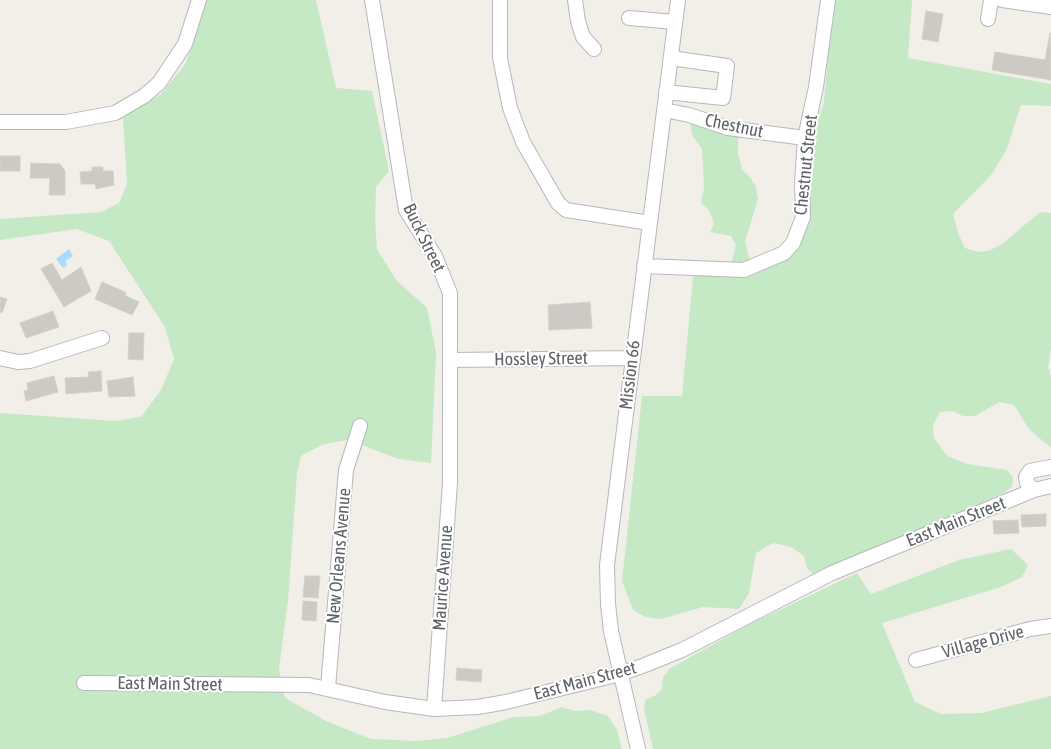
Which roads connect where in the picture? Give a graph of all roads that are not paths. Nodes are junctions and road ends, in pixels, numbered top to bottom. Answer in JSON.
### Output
{"nodes":[{"id":1,"x":199,"y":0,"type":"edge"},
{"id":2,"x":372,"y":0,"type":"edge"},
{"id":3,"x":500,"y":0,"type":"edge"},
{"id":4,"x":576,"y":0,"type":"edge"},
{"id":5,"x":678,"y":0,"type":"edge"},
{"id":6,"x":828,"y":0,"type":"edge"},
{"id":7,"x":991,"y":0,"type":"edge"},
{"id":8,"x":1002,"y":0,"type":"edge"},
{"id":9,"x":1049,"y":4,"type":"edge"},
{"id":10,"x":629,"y":18,"type":"dead end"},
{"id":11,"x":988,"y":19,"type":"dead end"},
{"id":12,"x":675,"y":22,"type":"junction"},
{"id":13,"x":594,"y":49,"type":"dead end"},
{"id":14,"x":671,"y":58,"type":"junction"},
{"id":15,"x":666,"y":92,"type":"junction"},
{"id":16,"x":664,"y":110,"type":"junction"},
{"id":17,"x":0,"y":122,"type":"edge"},
{"id":18,"x":805,"y":138,"type":"junction"},
{"id":19,"x":650,"y":223,"type":"junction"},
{"id":20,"x":644,"y":266,"type":"junction"},
{"id":21,"x":102,"y":338,"type":"dead end"},
{"id":22,"x":0,"y":358,"type":"edge"},
{"id":23,"x":633,"y":358,"type":"junction"},
{"id":24,"x":450,"y":360,"type":"junction"},
{"id":25,"x":360,"y":426,"type":"dead end"},
{"id":26,"x":451,"y":448,"type":"joint"},
{"id":27,"x":1051,"y":467,"type":"edge"},
{"id":28,"x":1051,"y":486,"type":"edge"},
{"id":29,"x":1034,"y":490,"type":"junction"},
{"id":30,"x":1051,"y":626,"type":"edge"},
{"id":31,"x":916,"y":660,"type":"dead end"},
{"id":32,"x":620,"y":674,"type":"junction"},
{"id":33,"x":84,"y":683,"type":"dead end"},
{"id":34,"x":328,"y":688,"type":"junction"},
{"id":35,"x":434,"y":709,"type":"junction"},
{"id":36,"x":638,"y":749,"type":"edge"}],
"edges":[{"from":1,"to":17,"type":"street"},
{"from":2,"to":24,"type":"street","name":"Buck Street"},
{"from":3,"to":19,"type":"street"},
{"from":4,"to":13,"type":"street"},
{"from":5,"to":12,"type":"street","name":"Mission 66"},
{"from":6,"to":18,"type":"street","name":"Chestnut Street"},
{"from":7,"to":11,"type":"street"},
{"from":8,"to":9,"type":"street"},
{"from":10,"to":12,"type":"street"},
{"from":12,"to":14,"type":"street","name":"Mission 66"},
{"from":14,"to":15,"type":"street","name":"Mission 66"},
{"from":14,"to":15,"type":"street"},
{"from":15,"to":16,"type":"street","name":"Mission 66"},
{"from":16,"to":18,"type":"street","name":"Chestnut"},
{"from":16,"to":19,"type":"street","name":"Mission 66"},
{"from":18,"to":20,"type":"street","name":"Chestnut Street"},
{"from":19,"to":20,"type":"street","name":"Mission 66"},
{"from":20,"to":23,"type":"street","name":"Mission 66"},
{"from":21,"to":22,"type":"street"},
{"from":23,"to":24,"type":"street","name":"Hossley Street"},
{"from":23,"to":32,"type":"street","name":"Mission 66"},
{"from":24,"to":26,"type":"street","name":"Buck Street"},
{"from":25,"to":34,"type":"street","name":"New Orleans Avenue"},
{"from":26,"to":35,"type":"street","name":"Maurice Avenue"},
{"from":27,"to":29,"type":"street"},
{"from":28,"to":29,"type":"street","name":"East Main Street"},
{"from":29,"to":32,"type":"street","name":"East Main Street"},
{"from":30,"to":31,"type":"street","name":"Village Drive"},
{"from":32,"to":35,"type":"street","name":"East Main Street"},
{"from":32,"to":36,"type":"street","name":"Mission 66"},
{"from":33,"to":34,"type":"street","name":"East Main Street"},
{"from":34,"to":35,"type":"street","name":"East Main Street"}]}
